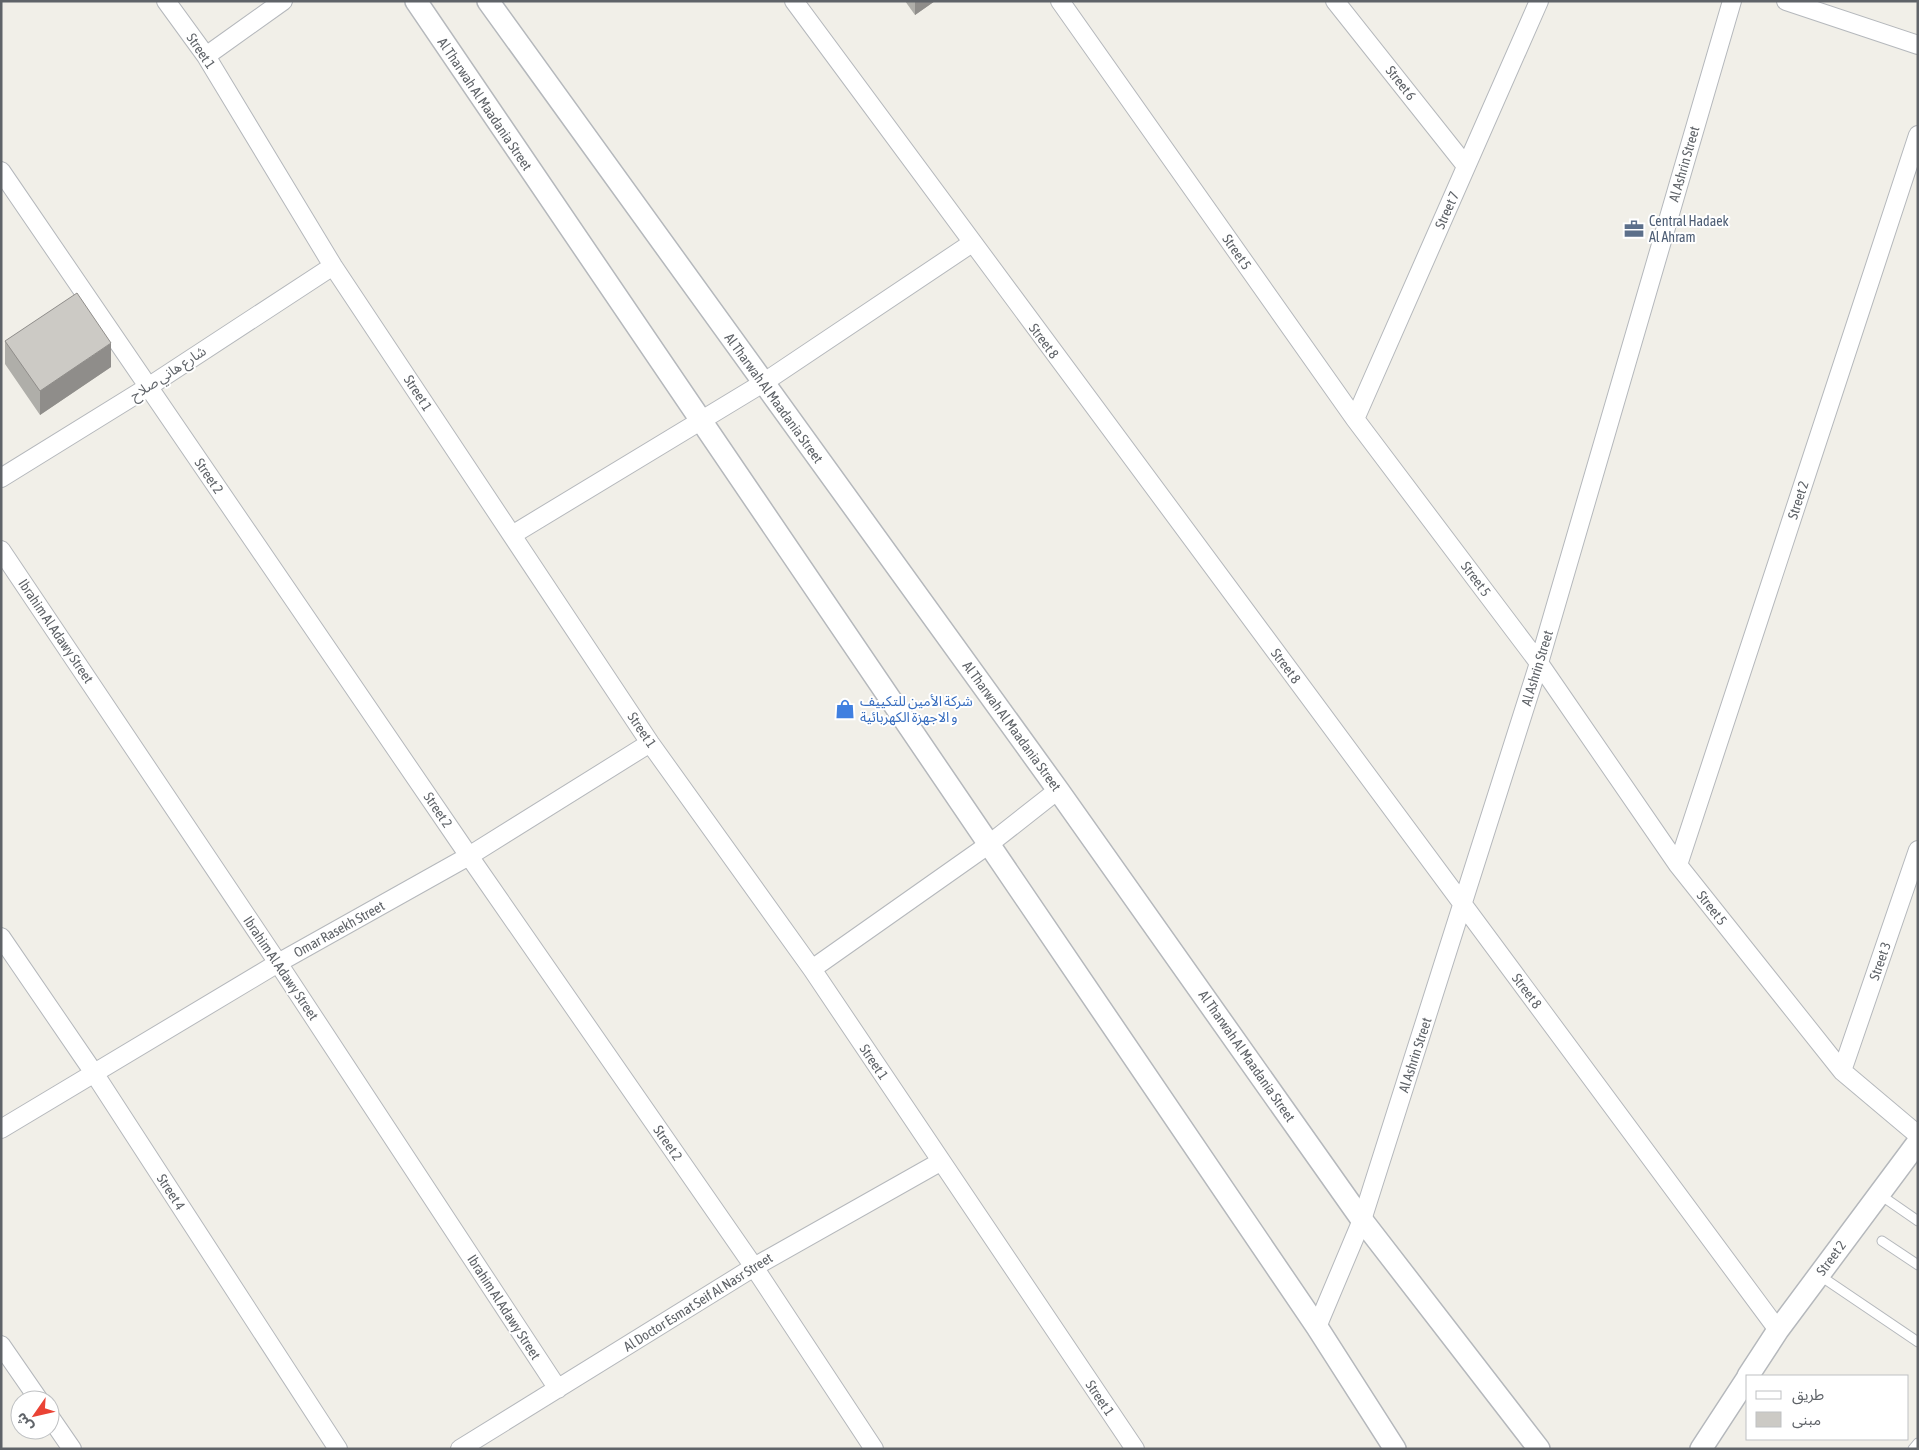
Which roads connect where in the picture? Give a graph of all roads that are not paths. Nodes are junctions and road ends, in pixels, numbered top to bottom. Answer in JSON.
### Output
{"nodes":[{"id":1,"x":166,"y":1,"type":"edge"},
{"id":2,"x":284,"y":1,"type":"edge"},
{"id":3,"x":416,"y":1,"type":"edge"},
{"id":4,"x":488,"y":1,"type":"edge"},
{"id":5,"x":794,"y":1,"type":"edge"},
{"id":6,"x":1060,"y":1,"type":"edge"},
{"id":7,"x":1336,"y":1,"type":"edge"},
{"id":8,"x":1539,"y":1,"type":"edge"},
{"id":9,"x":1732,"y":1,"type":"edge"},
{"id":10,"x":1786,"y":1,"type":"edge"},
{"id":11,"x":1918,"y":45,"type":"edge"},
{"id":12,"x":206,"y":56,"type":"junction"},
{"id":13,"x":1918,"y":135,"type":"edge"},
{"id":14,"x":1466,"y":166,"type":"junction"},
{"id":15,"x":1,"y":171,"type":"edge"},
{"id":16,"x":972,"y":243,"type":"junction"},
{"id":17,"x":333,"y":266,"type":"junction"},
{"id":18,"x":763,"y":383,"type":"junction"},
{"id":19,"x":148,"y":387,"type":"junction"},
{"id":20,"x":1355,"y":419,"type":"junction"},
{"id":21,"x":700,"y":422,"type":"junction"},
{"id":22,"x":1,"y":478,"type":"edge"},
{"id":23,"x":512,"y":535,"type":"junction"},
{"id":24,"x":1,"y":550,"type":"edge"},
{"id":25,"x":1539,"y":663,"type":"junction"},
{"id":26,"x":650,"y":743,"type":"junction"},
{"id":27,"x":1058,"y":790,"type":"junction"},
{"id":28,"x":988,"y":845,"type":"junction"},
{"id":29,"x":1918,"y":850,"type":"edge"},
{"id":30,"x":469,"y":856,"type":"junction"},
{"id":31,"x":1678,"y":865,"type":"junction"},
{"id":32,"x":1462,"y":904,"type":"junction"},
{"id":33,"x":1,"y":937,"type":"edge"},
{"id":34,"x":278,"y":963,"type":"junction"},
{"id":35,"x":812,"y":969,"type":"junction"},
{"id":36,"x":1842,"y":1071,"type":"junction"},
{"id":37,"x":94,"y":1073,"type":"junction"},
{"id":38,"x":1,"y":1129,"type":"edge"},
{"id":39,"x":1918,"y":1135,"type":"edge"},
{"id":40,"x":1918,"y":1142,"type":"edge"},
{"id":41,"x":940,"y":1162,"type":"junction"},
{"id":42,"x":1878,"y":1194,"type":"junction"},
{"id":43,"x":1362,"y":1220,"type":"junction"},
{"id":44,"x":1918,"y":1221,"type":"edge"},
{"id":45,"x":1882,"y":1241,"type":"dead end"},
{"id":46,"x":1918,"y":1265,"type":"edge"},
{"id":47,"x":754,"y":1267,"type":"junction"},
{"id":48,"x":1818,"y":1275,"type":"junction"},
{"id":49,"x":1317,"y":1327,"type":"junction"},
{"id":50,"x":1778,"y":1330,"type":"junction"},
{"id":51,"x":1918,"y":1342,"type":"edge"},
{"id":52,"x":1,"y":1345,"type":"edge"},
{"id":53,"x":1749,"y":1375,"type":"edge"},
{"id":54,"x":1746,"y":1380,"type":"edge"},
{"id":55,"x":558,"y":1389,"type":"junction"},
{"id":56,"x":32,"y":1390,"type":"edge"},
{"id":57,"x":60,"y":1432,"type":"edge"},
{"id":58,"x":481,"y":1443,"type":"edge"},
{"id":59,"x":1918,"y":1443,"type":"edge"},
{"id":60,"x":72,"y":1449,"type":"edge"},
{"id":61,"x":338,"y":1449,"type":"edge"},
{"id":62,"x":460,"y":1449,"type":"edge"},
{"id":63,"x":874,"y":1449,"type":"edge"},
{"id":64,"x":1134,"y":1449,"type":"edge"},
{"id":65,"x":1395,"y":1449,"type":"edge"},
{"id":66,"x":1539,"y":1449,"type":"edge"},
{"id":67,"x":1701,"y":1449,"type":"edge"},
{"id":68,"x":1913,"y":1449,"type":"edge"}],
"edges":[{"from":1,"to":12,"type":"street","name":"Street 1"},
{"from":2,"to":12,"type":"street"},
{"from":3,"to":21,"type":"street","name":"Al Tharwah Al Maadania Street"},
{"from":4,"to":18,"type":"street","name":"Al Tharwah Al Maadania Street"},
{"from":5,"to":16,"type":"street","name":"Street 8"},
{"from":6,"to":20,"type":"street","name":"Street 5"},
{"from":7,"to":14,"type":"street","name":"Street 6"},
{"from":8,"to":14,"type":"street","name":"Street 7"},
{"from":9,"to":25,"type":"street","name":"Al Ashrin Street"},
{"from":10,"to":11,"type":"street"},
{"from":12,"to":17,"type":"street","name":"Street 1"},
{"from":13,"to":31,"type":"street","name":"Street 2"},
{"from":14,"to":20,"type":"street","name":"Street 7"},
{"from":15,"to":19,"type":"street","name":"Street 2"},
{"from":16,"to":18,"type":"street"},
{"from":16,"to":32,"type":"street","name":"Street 8"},
{"from":17,"to":19,"type":"street","name":"شارع هاني صلاح"},
{"from":17,"to":23,"type":"street","name":"Street 1"},
{"from":18,"to":21,"type":"street"},
{"from":18,"to":27,"type":"street","name":"Al Tharwah Al Maadania Street"},
{"from":19,"to":22,"type":"street","name":"شارع هاني صلاح"},
{"from":19,"to":30,"type":"street","name":"Street 2"},
{"from":20,"to":25,"type":"street","name":"Street 5"},
{"from":21,"to":23,"type":"street"},
{"from":21,"to":28,"type":"street","name":"Al Tharwah Al Maadania Street"},
{"from":23,"to":26,"type":"street","name":"Street 1"},
{"from":24,"to":34,"type":"street","name":"Ibrahim Al Adawy Street"},
{"from":25,"to":31,"type":"street","name":"Street 5"},
{"from":25,"to":32,"type":"street","name":"Al Ashrin Street"},
{"from":26,"to":30,"type":"street","name":"Omar Rasekh Street"},
{"from":26,"to":35,"type":"street","name":"Street 1"},
{"from":27,"to":28,"type":"street"},
{"from":27,"to":43,"type":"street","name":"Al Tharwah Al Maadania Street"},
{"from":28,"to":35,"type":"street"},
{"from":28,"to":49,"type":"street","name":"Al Tharwah Al Maadania Street"},
{"from":29,"to":36,"type":"street","name":"Street 3"},
{"from":30,"to":34,"type":"street","name":"Omar Rasekh Street"},
{"from":30,"to":47,"type":"street","name":"Street 2"},
{"from":31,"to":36,"type":"street","name":"Street 5"},
{"from":32,"to":43,"type":"street","name":"Al Ashrin Street"},
{"from":32,"to":50,"type":"street","name":"Street 8"},
{"from":33,"to":37,"type":"street","name":"Street 4"},
{"from":34,"to":37,"type":"street","name":"Omar Rasekh Street"},
{"from":34,"to":55,"type":"street","name":"Ibrahim Al Adawy Street"},
{"from":35,"to":41,"type":"street","name":"Street 1"},
{"from":36,"to":39,"type":"street","name":"Street 5"},
{"from":37,"to":38,"type":"street","name":"Omar Rasekh Street"},
{"from":37,"to":61,"type":"street","name":"Street 4"},
{"from":40,"to":42,"type":"street","name":"Street 2"},
{"from":41,"to":47,"type":"street","name":"Al Doctor Esmat Seif Al Nasr Street"},
{"from":41,"to":64,"type":"street","name":"Street 1"},
{"from":42,"to":44,"type":"lane"},
{"from":42,"to":48,"type":"street","name":"Street 2"},
{"from":43,"to":49,"type":"street","name":"Al Ashrin Street"},
{"from":43,"to":66,"type":"street","name":"Al Tharwah Al Maadania Street"},
{"from":45,"to":46,"type":"lane"},
{"from":47,"to":55,"type":"street","name":"Al Doctor Esmat Seif Al Nasr Street"},
{"from":47,"to":63,"type":"street","name":"Street 2"},
{"from":48,"to":50,"type":"street","name":"Street 2"},
{"from":48,"to":51,"type":"lane"},
{"from":49,"to":65,"type":"street","name":"Al Tharwah Al Maadania Street"},
{"from":50,"to":53,"type":"street","name":"Street 2"},
{"from":52,"to":56,"type":"street"},
{"from":54,"to":67,"type":"street","name":"Street 2"},
{"from":55,"to":58,"type":"street","name":"Al Doctor Esmat Seif Al Nasr Street"},
{"from":57,"to":60,"type":"street"},
{"from":58,"to":62,"type":"street","name":"Al Doctor Esmat Seif Al Nasr Street"},
{"from":59,"to":68,"type":"lane"}]}
